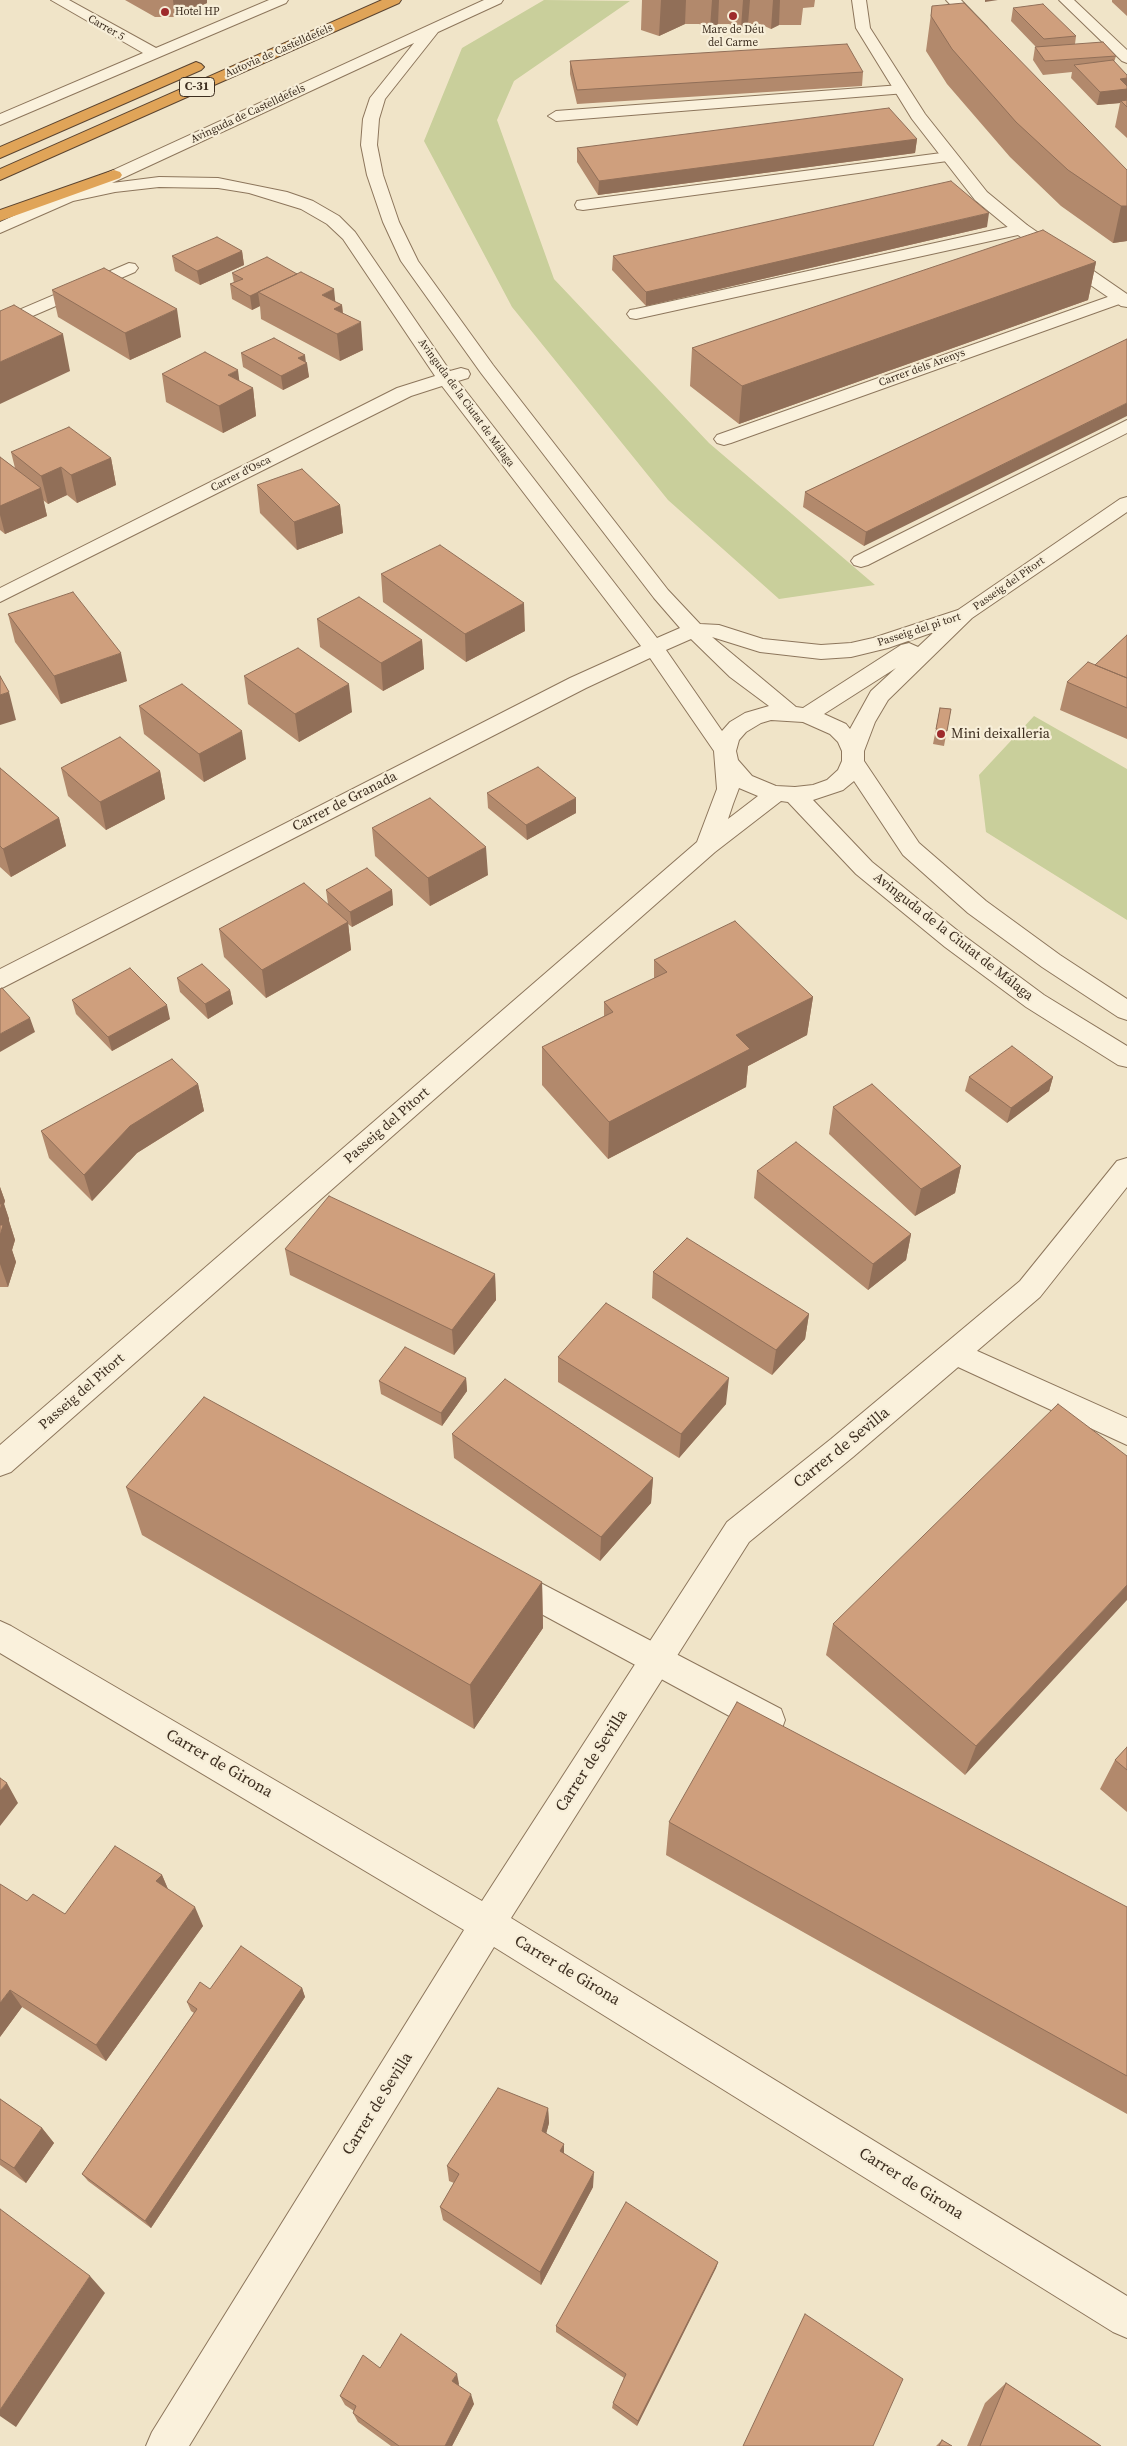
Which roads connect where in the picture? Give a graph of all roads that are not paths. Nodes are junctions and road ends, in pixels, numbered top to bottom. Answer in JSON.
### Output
{"nodes":[{"id":1,"x":58,"y":0,"type":"edge"},
{"id":2,"x":281,"y":0,"type":"edge"},
{"id":3,"x":394,"y":0,"type":"edge"},
{"id":4,"x":496,"y":0,"type":"edge"},
{"id":5,"x":859,"y":0,"type":"edge"},
{"id":6,"x":954,"y":0,"type":"edge"},
{"id":7,"x":1066,"y":0,"type":"edge"},
{"id":8,"x":433,"y":29,"type":"junction"},
{"id":9,"x":992,"y":41,"type":"edge"},
{"id":10,"x":155,"y":54,"type":"junction"},
{"id":11,"x":1127,"y":58,"type":"edge"},
{"id":12,"x":206,"y":62,"type":"dead end"},
{"id":13,"x":901,"y":90,"type":"junction"},
{"id":14,"x":556,"y":116,"type":"dead end"},
{"id":15,"x":0,"y":120,"type":"edge"},
{"id":16,"x":0,"y":153,"type":"edge"},
{"id":17,"x":949,"y":157,"type":"junction"},
{"id":18,"x":0,"y":175,"type":"edge"},
{"id":19,"x":114,"y":175,"type":"junction"},
{"id":20,"x":74,"y":196,"type":"junction"},
{"id":21,"x":583,"y":205,"type":"dead end"},
{"id":22,"x":0,"y":216,"type":"edge"},
{"id":23,"x":0,"y":228,"type":"edge"},
{"id":24,"x":1021,"y":229,"type":"junction"},
{"id":25,"x":129,"y":268,"type":"dead end"},
{"id":26,"x":1123,"y":300,"type":"edge"},
{"id":27,"x":636,"y":314,"type":"dead end"},
{"id":28,"x":0,"y":325,"type":"edge"},
{"id":29,"x":487,"y":369,"type":"junction"},
{"id":30,"x":445,"y":378,"type":"junction"},
{"id":31,"x":1127,"y":426,"type":"edge"},
{"id":32,"x":724,"y":439,"type":"dead end"},
{"id":33,"x":1127,"y":502,"type":"edge"},
{"id":34,"x":861,"y":561,"type":"dead end"},
{"id":35,"x":0,"y":596,"type":"edge"},
{"id":36,"x":965,"y":614,"type":"junction"},
{"id":37,"x":693,"y":630,"type":"junction"},
{"id":38,"x":652,"y":647,"type":"junction"},
{"id":39,"x":798,"y":714,"type":"junction"},
{"id":40,"x":853,"y":756,"type":"junction"},
{"id":41,"x":726,"y":757,"type":"junction"},
{"id":42,"x":786,"y":794,"type":"junction"},
{"id":43,"x":707,"y":846,"type":"junction"},
{"id":44,"x":0,"y":980,"type":"edge"},
{"id":45,"x":1127,"y":1011,"type":"edge"},
{"id":46,"x":1127,"y":1058,"type":"edge"},
{"id":47,"x":1127,"y":1168,"type":"edge"},
{"id":48,"x":955,"y":1353,"type":"junction"},
{"id":49,"x":1127,"y":1432,"type":"edge"},
{"id":50,"x":0,"y":1463,"type":"edge"},
{"id":51,"x":482,"y":1566,"type":"edge"},
{"id":52,"x":0,"y":1636,"type":"edge"},
{"id":53,"x":657,"y":1660,"type":"junction"},
{"id":54,"x":796,"y":1735,"type":"edge"},
{"id":55,"x":490,"y":1924,"type":"junction"},
{"id":56,"x":1127,"y":2318,"type":"edge"},
{"id":57,"x":166,"y":2446,"type":"edge"}],
"edges":[{"from":1,"to":10,"type":"street","name":"Carrer 5"},
{"from":2,"to":10,"type":"street"},
{"from":3,"to":18,"type":"highway","name":"Autovia de Castelldefels","number":"C-31"},
{"from":4,"to":8,"type":"street","name":"Avinguda de Castelldefels"},
{"from":5,"to":13,"type":"street","name":"Carrer dels Arenys"},
{"from":6,"to":9,"type":"street"},
{"from":7,"to":11,"type":"street"},
{"from":8,"to":19,"type":"street","name":"Avinguda de Castelldefels"},
{"from":8,"to":29,"type":"street"},
{"from":10,"to":15,"type":"street"},
{"from":12,"to":16,"type":"highway","name":"Autovia de Castelldefels","number":"C-31"},
{"from":13,"to":14,"type":"street"},
{"from":13,"to":17,"type":"street","name":"Carrer dels Arenys"},
{"from":17,"to":21,"type":"street"},
{"from":17,"to":24,"type":"street","name":"Carrer dels Arenys"},
{"from":19,"to":20,"type":"street","name":"Avinguda de Castelldefels"},
{"from":19,"to":22,"type":"highway"},
{"from":20,"to":23,"type":"street","name":"Avinguda de Castelldefels"},
{"from":20,"to":30,"type":"street","name":"Avinguda de la Ciutat de Málaga"},
{"from":24,"to":26,"type":"street","name":"Carrer dels Arenys"},
{"from":24,"to":27,"type":"street"},
{"from":25,"to":28,"type":"street"},
{"from":26,"to":32,"type":"street","name":"Carrer dels Arenys"},
{"from":29,"to":30,"type":"street","name":"Carrer d'Osca"},
{"from":29,"to":37,"type":"street"},
{"from":30,"to":35,"type":"street","name":"Carrer d'Osca"},
{"from":30,"to":38,"type":"street","name":"Avinguda de la Ciutat de Málaga"},
{"from":31,"to":34,"type":"street"},
{"from":33,"to":36,"type":"street","name":"Passeig del Pitort"},
{"from":36,"to":37,"type":"street","name":"Passeig del pi tort"},
{"from":36,"to":39,"type":"street","name":"Passeig del pi tort"},
{"from":36,"to":40,"type":"street","name":"Passeig del Pitort"},
{"from":37,"to":38,"type":"street","name":"Carrer de Granada"},
{"from":37,"to":39,"type":"street"},
{"from":38,"to":41,"type":"street","name":"Avinguda de la Ciutat de Málaga"},
{"from":38,"to":44,"type":"street","name":"Carrer de Granada"},
{"from":39,"to":40,"type":"street"},
{"from":39,"to":41,"type":"street"},
{"from":40,"to":42,"type":"street"},
{"from":40,"to":45,"type":"street"},
{"from":41,"to":42,"type":"street"},
{"from":41,"to":43,"type":"street"},
{"from":42,"to":43,"type":"street"},
{"from":42,"to":46,"type":"street","name":"Avinguda de la Ciutat de Málaga"},
{"from":43,"to":50,"type":"street","name":"Passeig del Pitort"},
{"from":47,"to":48,"type":"street","name":"Carrer de Sevilla"},
{"from":48,"to":49,"type":"street"},
{"from":48,"to":53,"type":"street","name":"Carrer de Sevilla"},
{"from":51,"to":53,"type":"street"},
{"from":52,"to":55,"type":"street","name":"Carrer de Girona"},
{"from":53,"to":54,"type":"street"},
{"from":53,"to":55,"type":"street","name":"Carrer de Sevilla"},
{"from":55,"to":56,"type":"street","name":"Carrer de Girona"},
{"from":55,"to":57,"type":"street","name":"Carrer de Sevilla"}]}
